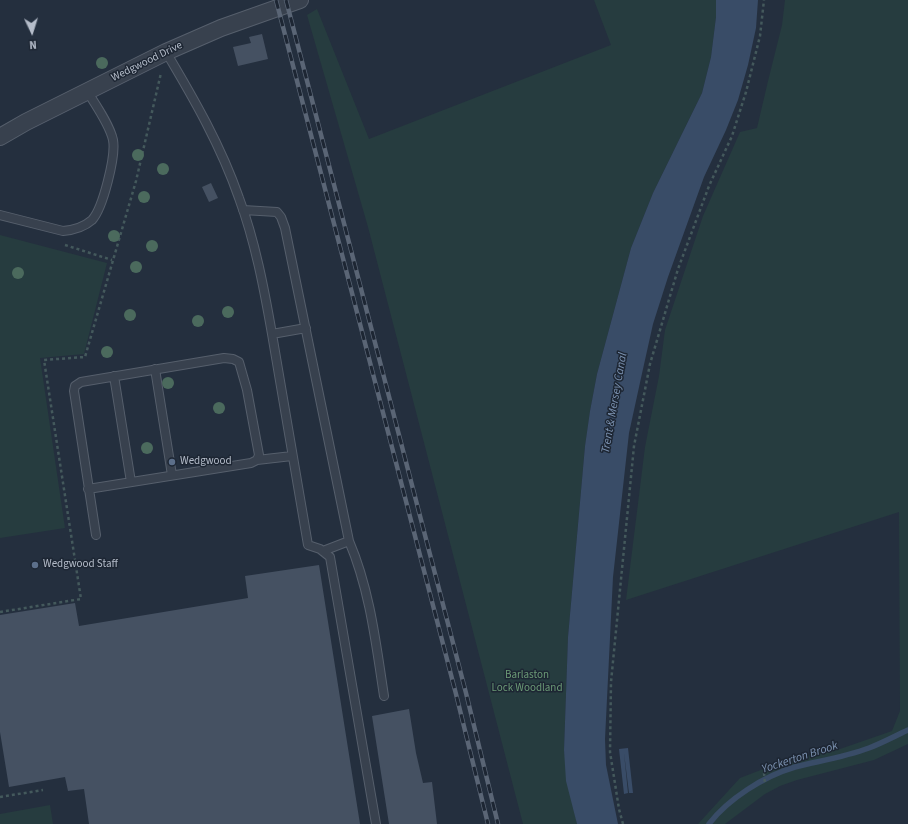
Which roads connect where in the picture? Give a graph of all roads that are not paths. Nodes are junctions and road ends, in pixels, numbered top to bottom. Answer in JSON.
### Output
{"nodes":[{"id":1,"x":300,"y":0,"type":"edge"},
{"id":2,"x":166,"y":52,"type":"junction"},
{"id":3,"x":87,"y":91,"type":"junction"},
{"id":4,"x":0,"y":137,"type":"edge"},
{"id":5,"x":243,"y":210,"type":"junction"},
{"id":6,"x":0,"y":215,"type":"edge"},
{"id":7,"x":306,"y":328,"type":"junction"},
{"id":8,"x":272,"y":334,"type":"junction"},
{"id":9,"x":155,"y":369,"type":"junction"},
{"id":10,"x":114,"y":376,"type":"junction"},
{"id":11,"x":292,"y":456,"type":"junction"},
{"id":12,"x":257,"y":460,"type":"junction"},
{"id":13,"x":172,"y":475,"type":"junction"},
{"id":14,"x":131,"y":482,"type":"junction"},
{"id":15,"x":88,"y":489,"type":"junction"},
{"id":16,"x":96,"y":535,"type":"dead end"},
{"id":17,"x":349,"y":541,"type":"junction"},
{"id":18,"x":323,"y":551,"type":"junction"},
{"id":19,"x":384,"y":696,"type":"dead end"},
{"id":20,"x":376,"y":824,"type":"edge"}],
"edges":[{"from":1,"to":2,"type":"street","name":"Wedgwood Drive"},
{"from":2,"to":3,"type":"street","name":"Wedgwood Drive"},
{"from":2,"to":5,"type":"lane"},
{"from":3,"to":4,"type":"street","name":"Wedgwood Drive"},
{"from":3,"to":6,"type":"lane"},
{"from":5,"to":7,"type":"lane"},
{"from":5,"to":8,"type":"lane"},
{"from":7,"to":8,"type":"lane"},
{"from":7,"to":17,"type":"lane"},
{"from":8,"to":11,"type":"lane"},
{"from":9,"to":10,"type":"lane"},
{"from":9,"to":12,"type":"lane"},
{"from":9,"to":13,"type":"lane"},
{"from":10,"to":14,"type":"lane"},
{"from":10,"to":15,"type":"lane"},
{"from":11,"to":12,"type":"lane"},
{"from":11,"to":18,"type":"lane"},
{"from":12,"to":13,"type":"lane"},
{"from":13,"to":14,"type":"lane"},
{"from":14,"to":15,"type":"lane"},
{"from":15,"to":16,"type":"lane"},
{"from":17,"to":18,"type":"lane"},
{"from":17,"to":19,"type":"lane"},
{"from":18,"to":20,"type":"lane"}]}
